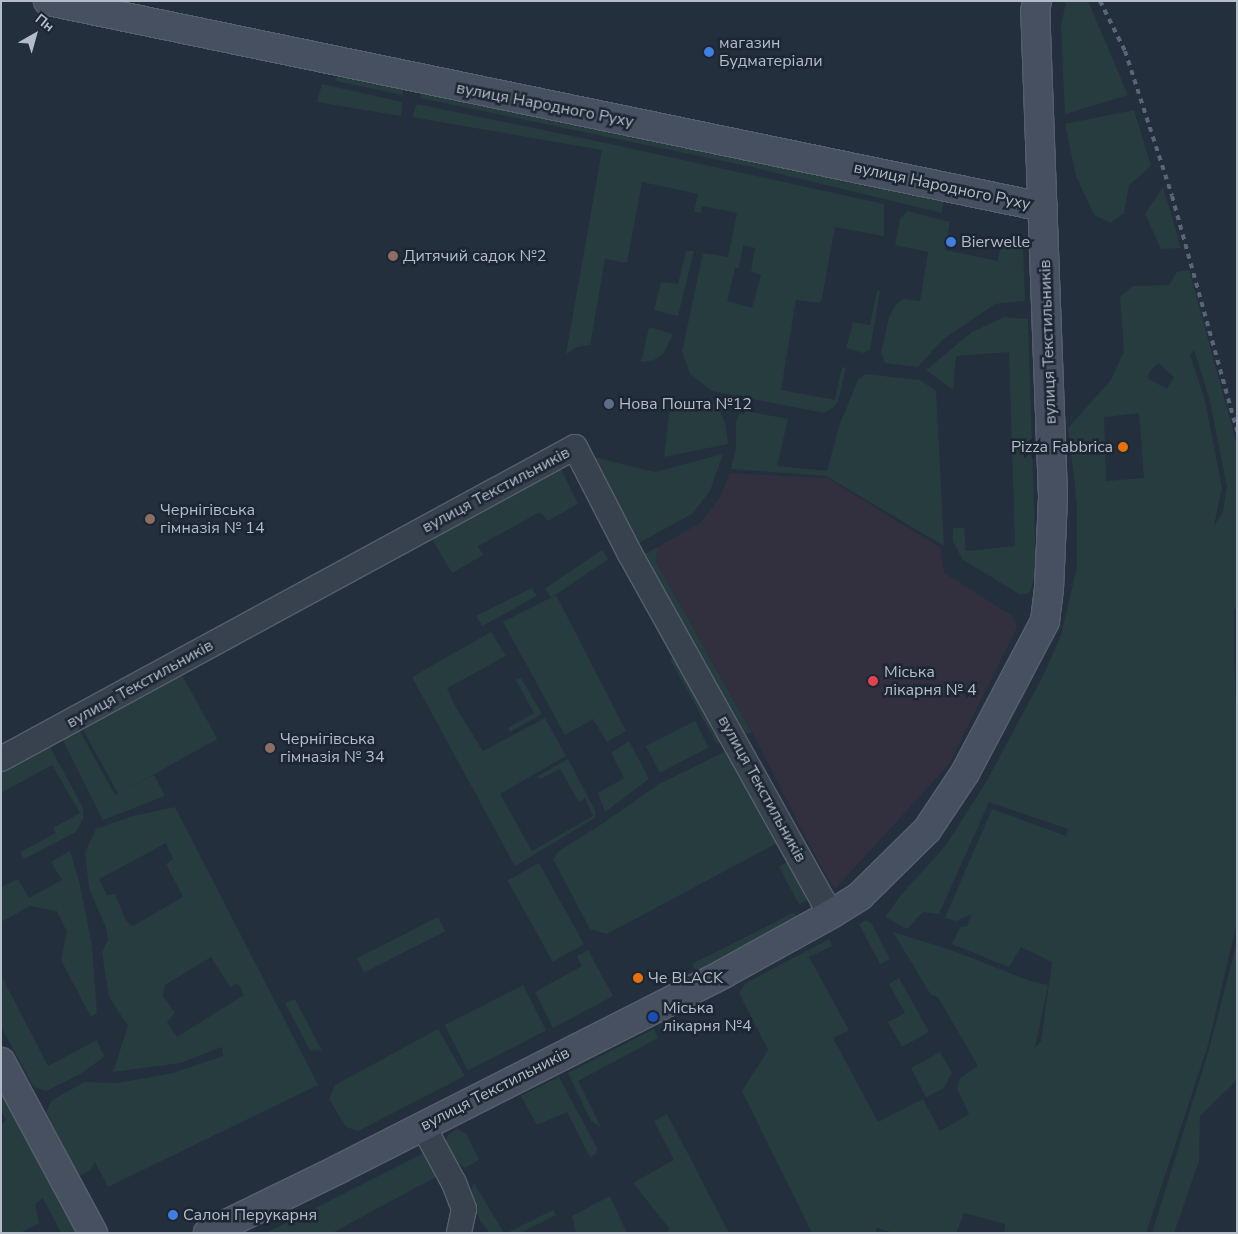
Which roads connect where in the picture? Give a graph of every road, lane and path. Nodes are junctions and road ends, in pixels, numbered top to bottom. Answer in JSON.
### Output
{"nodes":[{"id":1,"x":48,"y":1,"type":"edge"},
{"id":2,"x":1037,"y":1,"type":"edge"},
{"id":3,"x":1043,"y":206,"type":"junction"},
{"id":4,"x":1,"y":759,"type":"edge"},
{"id":5,"x":833,"y":913,"type":"junction"},
{"id":6,"x":1,"y":1062,"type":"edge"},
{"id":7,"x":424,"y":1126,"type":"junction"},
{"id":8,"x":93,"y":1233,"type":"edge"},
{"id":9,"x":208,"y":1233,"type":"edge"},
{"id":10,"x":459,"y":1233,"type":"edge"}],
"edges":[{"from":1,"to":3,"type":"street","name":"вулиця Народного Руху"},
{"from":2,"to":3,"type":"street","name":"вулиця Текстильників"},
{"from":3,"to":5,"type":"street","name":"вулиця Текстильників"},
{"from":4,"to":5,"type":"street","name":"вулиця Текстильників"},
{"from":5,"to":7,"type":"street","name":"вулиця Текстильників"},
{"from":6,"to":8,"type":"street"},
{"from":7,"to":9,"type":"street","name":"вулиця Текстильників"},
{"from":7,"to":10,"type":"street"}]}
